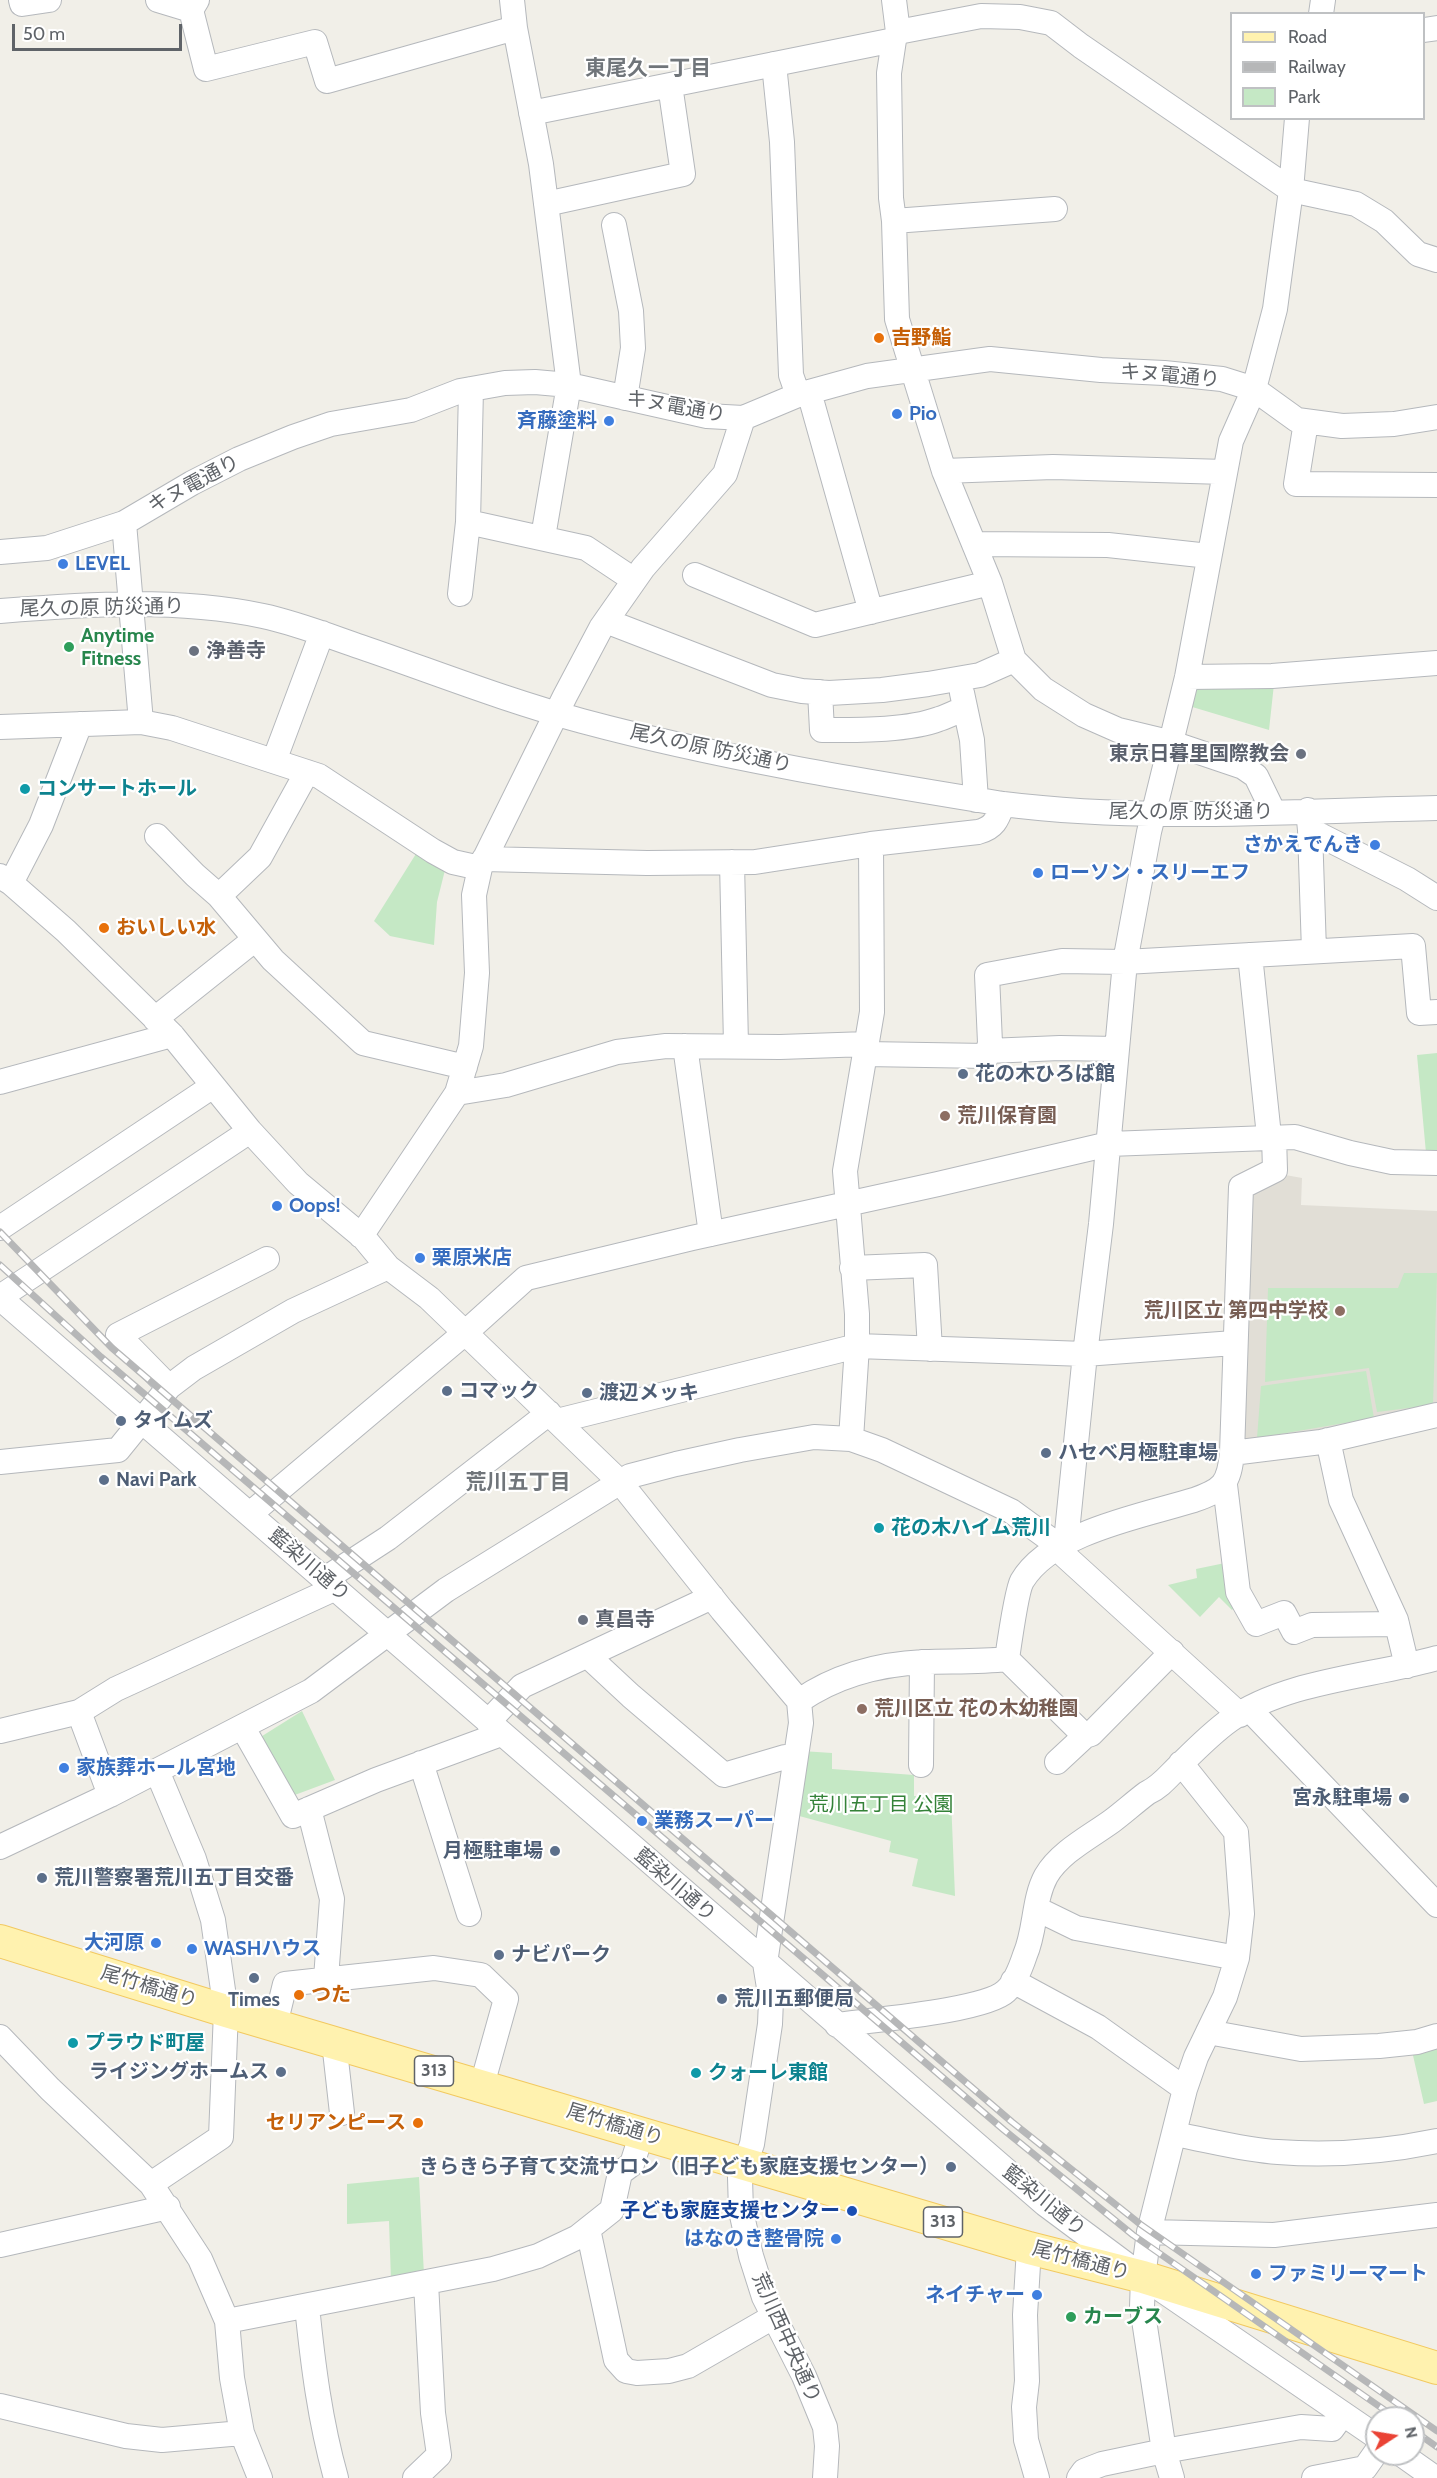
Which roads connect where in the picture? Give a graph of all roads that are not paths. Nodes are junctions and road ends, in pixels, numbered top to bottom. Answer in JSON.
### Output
{"nodes":[{"id":1,"x":21,"y":0,"type":"edge"},
{"id":2,"x":49,"y":0,"type":"edge"},
{"id":3,"x":158,"y":0,"type":"edge"},
{"id":4,"x":512,"y":0,"type":"edge"},
{"id":5,"x":894,"y":0,"type":"edge"},
{"id":6,"x":194,"y":5,"type":"edge"},
{"id":7,"x":515,"y":28,"type":"junction"},
{"id":8,"x":896,"y":36,"type":"junction"},
{"id":9,"x":774,"y":64,"type":"junction"},
{"id":10,"x":670,"y":85,"type":"junction"},
{"id":11,"x":531,"y":113,"type":"junction"},
{"id":12,"x":1297,"y":120,"type":"edge"},
{"id":13,"x":1291,"y":190,"type":"junction"},
{"id":14,"x":546,"y":204,"type":"junction"},
{"id":15,"x":1055,"y":208,"type":"dead end"},
{"id":16,"x":894,"y":221,"type":"junction"},
{"id":17,"x":614,"y":225,"type":"dead end"},
{"id":18,"x":1437,"y":260,"type":"edge"},
{"id":19,"x":911,"y":369,"type":"junction"},
{"id":20,"x":569,"y":385,"type":"junction"},
{"id":21,"x":471,"y":389,"type":"junction"},
{"id":22,"x":1254,"y":389,"type":"junction"},
{"id":23,"x":803,"y":394,"type":"junction"},
{"id":24,"x":625,"y":398,"type":"junction"},
{"id":25,"x":1437,"y":417,"type":"edge"},
{"id":26,"x":743,"y":418,"type":"junction"},
{"id":27,"x":1306,"y":422,"type":"junction"},
{"id":28,"x":944,"y":471,"type":"junction"},
{"id":29,"x":1225,"y":472,"type":"junction"},
{"id":30,"x":1437,"y":485,"type":"edge"},
{"id":31,"x":468,"y":522,"type":"junction"},
{"id":32,"x":124,"y":523,"type":"junction"},
{"id":33,"x":543,"y":537,"type":"junction"},
{"id":34,"x":974,"y":544,"type":"junction"},
{"id":35,"x":0,"y":552,"type":"edge"},
{"id":36,"x":1209,"y":556,"type":"junction"},
{"id":37,"x":695,"y":575,"type":"dead end"},
{"id":38,"x":634,"y":580,"type":"junction"},
{"id":39,"x":990,"y":583,"type":"junction"},
{"id":40,"x":460,"y":594,"type":"dead end"},
{"id":41,"x":131,"y":603,"type":"junction"},
{"id":42,"x":0,"y":610,"type":"edge"},
{"id":43,"x":871,"y":612,"type":"junction"},
{"id":44,"x":606,"y":621,"type":"junction"},
{"id":45,"x":321,"y":633,"type":"junction"},
{"id":46,"x":1014,"y":660,"type":"junction"},
{"id":47,"x":1437,"y":663,"type":"edge"},
{"id":48,"x":1187,"y":677,"type":"junction"},
{"id":49,"x":959,"y":679,"type":"junction"},
{"id":50,"x":820,"y":692,"type":"junction"},
{"id":51,"x":965,"y":708,"type":"junction"},
{"id":52,"x":556,"y":714,"type":"junction"},
{"id":53,"x":141,"y":722,"type":"junction"},
{"id":54,"x":80,"y":724,"type":"junction"},
{"id":55,"x":0,"y":727,"type":"edge"},
{"id":56,"x":1172,"y":743,"type":"junction"},
{"id":57,"x":274,"y":760,"type":"junction"},
{"id":58,"x":307,"y":772,"type":"junction"},
{"id":59,"x":976,"y":800,"type":"junction"},
{"id":60,"x":1003,"y":804,"type":"junction"},
{"id":61,"x":1437,"y":808,"type":"edge"},
{"id":62,"x":1273,"y":811,"type":"junction"},
{"id":63,"x":1155,"y":814,"type":"junction"},
{"id":64,"x":1309,"y":820,"type":"junction"},
{"id":65,"x":157,"y":836,"type":"dead end"},
{"id":66,"x":872,"y":843,"type":"junction"},
{"id":67,"x":732,"y":862,"type":"junction"},
{"id":68,"x":482,"y":863,"type":"junction"},
{"id":69,"x":6,"y":879,"type":"edge"},
{"id":70,"x":219,"y":896,"type":"junction"},
{"id":71,"x":1437,"y":898,"type":"edge"},
{"id":72,"x":254,"y":940,"type":"junction"},
{"id":73,"x":1314,"y":951,"type":"junction"},
{"id":74,"x":1250,"y":955,"type":"junction"},
{"id":75,"x":1125,"y":962,"type":"junction"},
{"id":76,"x":1437,"y":1011,"type":"edge"},
{"id":77,"x":164,"y":1027,"type":"junction"},
{"id":78,"x":736,"y":1045,"type":"junction"},
{"id":79,"x":685,"y":1046,"type":"junction"},
{"id":80,"x":866,"y":1049,"type":"junction"},
{"id":81,"x":1117,"y":1049,"type":"junction"},
{"id":82,"x":988,"y":1051,"type":"junction"},
{"id":83,"x":465,"y":1067,"type":"junction"},
{"id":84,"x":0,"y":1082,"type":"edge"},
{"id":85,"x":213,"y":1086,"type":"junction"},
{"id":86,"x":457,"y":1094,"type":"junction"},
{"id":87,"x":250,"y":1131,"type":"junction"},
{"id":88,"x":1271,"y":1136,"type":"junction"},
{"id":89,"x":1109,"y":1144,"type":"junction"},
{"id":90,"x":1437,"y":1163,"type":"edge"},
{"id":91,"x":848,"y":1203,"type":"junction"},
{"id":92,"x":0,"y":1228,"type":"edge"},
{"id":93,"x":711,"y":1234,"type":"junction"},
{"id":94,"x":361,"y":1236,"type":"junction"},
{"id":95,"x":267,"y":1259,"type":"dead end"},
{"id":96,"x":388,"y":1267,"type":"junction"},
{"id":97,"x":852,"y":1268,"type":"junction"},
{"id":98,"x":0,"y":1297,"type":"edge"},
{"id":99,"x":466,"y":1332,"type":"junction"},
{"id":100,"x":1234,"y":1343,"type":"junction"},
{"id":101,"x":857,"y":1346,"type":"junction"},
{"id":102,"x":930,"y":1348,"type":"junction"},
{"id":103,"x":1085,"y":1354,"type":"junction"},
{"id":104,"x":169,"y":1387,"type":"junction"},
{"id":105,"x":1437,"y":1416,"type":"edge"},
{"id":106,"x":553,"y":1417,"type":"junction"},
{"id":107,"x":141,"y":1420,"type":"junction"},
{"id":108,"x":851,"y":1439,"type":"junction"},
{"id":109,"x":1328,"y":1440,"type":"junction"},
{"id":110,"x":1232,"y":1453,"type":"junction"},
{"id":111,"x":0,"y":1462,"type":"edge"},
{"id":112,"x":620,"y":1482,"type":"junction"},
{"id":113,"x":1225,"y":1485,"type":"junction"},
{"id":114,"x":250,"y":1514,"type":"junction"},
{"id":115,"x":1059,"y":1546,"type":"junction"},
{"id":116,"x":330,"y":1584,"type":"junction"},
{"id":117,"x":712,"y":1597,"type":"junction"},
{"id":118,"x":1397,"y":1624,"type":"junction"},
{"id":119,"x":389,"y":1635,"type":"junction"},
{"id":120,"x":1172,"y":1652,"type":"junction"},
{"id":121,"x":588,"y":1656,"type":"junction"},
{"id":122,"x":1437,"y":1658,"type":"edge"},
{"id":123,"x":1007,"y":1659,"type":"junction"},
{"id":124,"x":922,"y":1662,"type":"junction"},
{"id":125,"x":1407,"y":1666,"type":"junction"},
{"id":126,"x":799,"y":1701,"type":"junction"},
{"id":127,"x":79,"y":1712,"type":"junction"},
{"id":128,"x":1245,"y":1713,"type":"junction"},
{"id":129,"x":243,"y":1728,"type":"junction"},
{"id":130,"x":494,"y":1728,"type":"junction"},
{"id":131,"x":0,"y":1731,"type":"edge"},
{"id":132,"x":1085,"y":1736,"type":"junction"},
{"id":133,"x":795,"y":1759,"type":"junction"},
{"id":134,"x":1057,"y":1762,"type":"dead end"},
{"id":135,"x":421,"y":1763,"type":"junction"},
{"id":136,"x":1181,"y":1764,"type":"junction"},
{"id":137,"x":921,"y":1765,"type":"dead end"},
{"id":138,"x":157,"y":1771,"type":"junction"},
{"id":139,"x":110,"y":1795,"type":"junction"},
{"id":140,"x":309,"y":1809,"type":"junction"},
{"id":141,"x":0,"y":1847,"type":"edge"},
{"id":142,"x":1437,"y":1905,"type":"edge"},
{"id":143,"x":1037,"y":1909,"type":"junction"},
{"id":144,"x":469,"y":1914,"type":"dead end"},
{"id":145,"x":0,"y":1941,"type":"edge"},
{"id":146,"x":1237,"y":1958,"type":"junction"},
{"id":147,"x":765,"y":1963,"type":"junction"},
{"id":148,"x":326,"y":1978,"type":"junction"},
{"id":149,"x":1013,"y":1981,"type":"junction"},
{"id":150,"x":226,"y":2011,"type":"junction"},
{"id":151,"x":275,"y":2025,"type":"junction"},
{"id":152,"x":837,"y":2025,"type":"junction"},
{"id":153,"x":1208,"y":2032,"type":"junction"},
{"id":154,"x":1437,"y":2036,"type":"edge"},
{"id":155,"x":0,"y":2037,"type":"edge"},
{"id":156,"x":334,"y":2042,"type":"junction"},
{"id":157,"x":482,"y":2085,"type":"junction"},
{"id":158,"x":1185,"y":2089,"type":"junction"},
{"id":159,"x":342,"y":2114,"type":"dead end"},
{"id":160,"x":642,"y":2133,"type":"junction"},
{"id":161,"x":1174,"y":2134,"type":"junction"},
{"id":162,"x":1437,"y":2141,"type":"edge"},
{"id":163,"x":745,"y":2163,"type":"junction"},
{"id":164,"x":151,"y":2184,"type":"junction"},
{"id":165,"x":168,"y":2207,"type":"junction"},
{"id":166,"x":1437,"y":2215,"type":"edge"},
{"id":167,"x":588,"y":2229,"type":"junction"},
{"id":168,"x":1149,"y":2232,"type":"junction"},
{"id":169,"x":0,"y":2245,"type":"edge"},
{"id":170,"x":1029,"y":2248,"type":"junction"},
{"id":171,"x":1143,"y":2277,"type":"junction"},
{"id":172,"x":426,"y":2283,"type":"junction"},
{"id":173,"x":307,"y":2306,"type":"junction"},
{"id":174,"x":773,"y":2317,"type":"junction"},
{"id":175,"x":227,"y":2321,"type":"junction"},
{"id":176,"x":1437,"y":2368,"type":"edge"},
{"id":177,"x":0,"y":2406,"type":"edge"},
{"id":178,"x":1343,"y":2414,"type":"junction"},
{"id":179,"x":1365,"y":2429,"type":"edge"},
{"id":180,"x":242,"y":2433,"type":"junction"},
{"id":181,"x":1165,"y":2452,"type":"junction"},
{"id":182,"x":1366,"y":2466,"type":"edge"},
{"id":183,"x":1418,"y":2466,"type":"edge"},
{"id":184,"x":260,"y":2478,"type":"edge"},
{"id":185,"x":336,"y":2478,"type":"edge"},
{"id":186,"x":415,"y":2478,"type":"edge"},
{"id":187,"x":825,"y":2478,"type":"edge"},
{"id":188,"x":1037,"y":2478,"type":"edge"},
{"id":189,"x":1079,"y":2478,"type":"edge"},
{"id":190,"x":1172,"y":2478,"type":"edge"},
{"id":191,"x":1314,"y":2478,"type":"edge"},
{"id":192,"x":1435,"y":2478,"type":"edge"}],
"edges":[{"from":1,"to":2,"type":"street"},
{"from":3,"to":6,"type":"street"},
{"from":4,"to":7,"type":"street"},
{"from":5,"to":8,"type":"street"},
{"from":6,"to":7,"type":"street"},
{"from":7,"to":11,"type":"street"},
{"from":8,"to":9,"type":"street"},
{"from":8,"to":13,"type":"street"},
{"from":8,"to":16,"type":"street"},
{"from":9,"to":10,"type":"street"},
{"from":9,"to":23,"type":"street"},
{"from":10,"to":11,"type":"street"},
{"from":10,"to":14,"type":"street"},
{"from":11,"to":14,"type":"street"},
{"from":12,"to":13,"type":"street"},
{"from":13,"to":18,"type":"street"},
{"from":13,"to":22,"type":"street"},
{"from":14,"to":20,"type":"street"},
{"from":15,"to":16,"type":"street"},
{"from":16,"to":19,"type":"street"},
{"from":17,"to":24,"type":"street"},
{"from":19,"to":22,"type":"street","name":"キヌ電通り"},
{"from":19,"to":23,"type":"street","name":"キヌ電通り"},
{"from":19,"to":28,"type":"street"},
{"from":20,"to":21,"type":"street","name":"キヌ電通り"},
{"from":20,"to":24,"type":"street","name":"キヌ電通り"},
{"from":20,"to":33,"type":"street"},
{"from":21,"to":31,"type":"street"},
{"from":21,"to":32,"type":"street","name":"キヌ電通り"},
{"from":22,"to":27,"type":"street","name":"キヌ電通り"},
{"from":22,"to":29,"type":"street"},
{"from":23,"to":26,"type":"street","name":"キヌ電通り"},
{"from":23,"to":43,"type":"street"},
{"from":24,"to":26,"type":"street","name":"キヌ電通り"},
{"from":25,"to":27,"type":"street","name":"キヌ電通り"},
{"from":26,"to":38,"type":"street"},
{"from":27,"to":30,"type":"street"},
{"from":28,"to":29,"type":"street"},
{"from":28,"to":34,"type":"street"},
{"from":29,"to":36,"type":"street"},
{"from":31,"to":33,"type":"street"},
{"from":31,"to":40,"type":"street"},
{"from":32,"to":35,"type":"street","name":"キヌ電通り"},
{"from":32,"to":41,"type":"street"},
{"from":33,"to":38,"type":"street"},
{"from":34,"to":36,"type":"street"},
{"from":34,"to":39,"type":"street"},
{"from":36,"to":48,"type":"street"},
{"from":37,"to":43,"type":"street"},
{"from":38,"to":44,"type":"street"},
{"from":39,"to":43,"type":"street"},
{"from":39,"to":46,"type":"street"},
{"from":41,"to":42,"type":"street","name":"尾久の原 防災通り"},
{"from":41,"to":45,"type":"street","name":"尾久の原 防災通り"},
{"from":41,"to":53,"type":"street"},
{"from":44,"to":50,"type":"street"},
{"from":44,"to":52,"type":"street"},
{"from":45,"to":52,"type":"street","name":"尾久の原 防災通り"},
{"from":45,"to":57,"type":"street"},
{"from":46,"to":49,"type":"street"},
{"from":46,"to":56,"type":"street"},
{"from":47,"to":48,"type":"street"},
{"from":48,"to":56,"type":"street"},
{"from":49,"to":50,"type":"street"},
{"from":49,"to":51,"type":"street"},
{"from":50,"to":51,"type":"street"},
{"from":51,"to":59,"type":"street"},
{"from":52,"to":59,"type":"street","name":"尾久の原 防災通り"},
{"from":52,"to":68,"type":"street"},
{"from":53,"to":54,"type":"street"},
{"from":53,"to":57,"type":"street"},
{"from":54,"to":55,"type":"street"},
{"from":54,"to":69,"type":"street"},
{"from":56,"to":62,"type":"street"},
{"from":56,"to":63,"type":"street"},
{"from":57,"to":58,"type":"street"},
{"from":58,"to":68,"type":"street"},
{"from":58,"to":70,"type":"street"},
{"from":59,"to":60,"type":"street","name":"尾久の原 防災通り"},
{"from":60,"to":63,"type":"street","name":"尾久の原 防災通り"},
{"from":60,"to":66,"type":"street"},
{"from":61,"to":64,"type":"street","name":"尾久の原 防災通り"},
{"from":62,"to":63,"type":"street","name":"尾久の原 防災通り"},
{"from":62,"to":64,"type":"street","name":"尾久の原 防災通り"},
{"from":63,"to":75,"type":"street"},
{"from":64,"to":71,"type":"street"},
{"from":64,"to":73,"type":"street"},
{"from":65,"to":70,"type":"street"},
{"from":66,"to":67,"type":"street"},
{"from":66,"to":80,"type":"street"},
{"from":67,"to":68,"type":"street"},
{"from":67,"to":78,"type":"street"},
{"from":68,"to":83,"type":"street"},
{"from":69,"to":77,"type":"street"},
{"from":70,"to":72,"type":"street"},
{"from":72,"to":77,"type":"street"},
{"from":72,"to":83,"type":"street"},
{"from":73,"to":74,"type":"street"},
{"from":73,"to":76,"type":"street"},
{"from":74,"to":75,"type":"street"},
{"from":74,"to":88,"type":"street"},
{"from":75,"to":81,"type":"street"},
{"from":75,"to":82,"type":"street"},
{"from":77,"to":84,"type":"street"},
{"from":77,"to":85,"type":"street"},
{"from":78,"to":79,"type":"street"},
{"from":78,"to":80,"type":"street"},
{"from":79,"to":86,"type":"street"},
{"from":79,"to":93,"type":"street"},
{"from":80,"to":82,"type":"street"},
{"from":80,"to":91,"type":"street"},
{"from":81,"to":82,"type":"street"},
{"from":81,"to":89,"type":"street"},
{"from":83,"to":86,"type":"street"},
{"from":85,"to":87,"type":"street"},
{"from":85,"to":92,"type":"street"},
{"from":86,"to":94,"type":"street"},
{"from":87,"to":94,"type":"street"},
{"from":87,"to":98,"type":"street"},
{"from":88,"to":89,"type":"street"},
{"from":88,"to":90,"type":"street"},
{"from":88,"to":100,"type":"street"},
{"from":89,"to":91,"type":"street"},
{"from":89,"to":103,"type":"street"},
{"from":91,"to":93,"type":"street"},
{"from":91,"to":97,"type":"street"},
{"from":93,"to":99,"type":"street"},
{"from":94,"to":96,"type":"street"},
{"from":95,"to":104,"type":"street"},
{"from":96,"to":99,"type":"street"},
{"from":96,"to":104,"type":"street"},
{"from":97,"to":101,"type":"street"},
{"from":97,"to":102,"type":"street"},
{"from":98,"to":107,"type":"street","name":"藍染川通り"},
{"from":99,"to":106,"type":"street"},
{"from":99,"to":114,"type":"street"},
{"from":100,"to":103,"type":"street"},
{"from":100,"to":110,"type":"street"},
{"from":101,"to":102,"type":"street"},
{"from":101,"to":106,"type":"street"},
{"from":101,"to":108,"type":"street"},
{"from":102,"to":103,"type":"street"},
{"from":103,"to":115,"type":"street"},
{"from":104,"to":107,"type":"street"},
{"from":105,"to":109,"type":"street"},
{"from":106,"to":112,"type":"street"},
{"from":106,"to":116,"type":"street"},
{"from":107,"to":111,"type":"street"},
{"from":107,"to":114,"type":"street","name":"藍染川通り"},
{"from":108,"to":112,"type":"street"},
{"from":108,"to":115,"type":"street"},
{"from":109,"to":110,"type":"street"},
{"from":109,"to":118,"type":"street"},
{"from":110,"to":113,"type":"street"},
{"from":112,"to":117,"type":"street"},
{"from":112,"to":119,"type":"street"},
{"from":113,"to":115,"type":"street"},
{"from":113,"to":118,"type":"street"},
{"from":114,"to":116,"type":"street","name":"藍染川通り"},
{"from":115,"to":120,"type":"street"},
{"from":115,"to":123,"type":"street"},
{"from":116,"to":119,"type":"street","name":"藍染川通り"},
{"from":116,"to":127,"type":"street"},
{"from":117,"to":121,"type":"street"},
{"from":117,"to":126,"type":"street"},
{"from":118,"to":125,"type":"street"},
{"from":119,"to":129,"type":"street"},
{"from":119,"to":130,"type":"street","name":"藍染川通り"},
{"from":120,"to":128,"type":"street"},
{"from":120,"to":132,"type":"street"},
{"from":121,"to":130,"type":"street"},
{"from":121,"to":133,"type":"street"},
{"from":122,"to":125,"type":"street"},
{"from":123,"to":124,"type":"street"},
{"from":123,"to":132,"type":"street"},
{"from":124,"to":126,"type":"street"},
{"from":124,"to":137,"type":"street"},
{"from":125,"to":128,"type":"street"},
{"from":126,"to":133,"type":"street","name":"荒川西中央通り"},
{"from":127,"to":131,"type":"street"},
{"from":127,"to":139,"type":"street"},
{"from":128,"to":136,"type":"street"},
{"from":128,"to":142,"type":"street"},
{"from":129,"to":138,"type":"street"},
{"from":129,"to":140,"type":"street"},
{"from":130,"to":135,"type":"street"},
{"from":130,"to":147,"type":"street","name":"藍染川通り"},
{"from":132,"to":134,"type":"street"},
{"from":133,"to":147,"type":"street","name":"荒川西中央通り"},
{"from":135,"to":140,"type":"street"},
{"from":135,"to":144,"type":"street"},
{"from":136,"to":143,"type":"street"},
{"from":136,"to":146,"type":"street"},
{"from":138,"to":139,"type":"street"},
{"from":138,"to":150,"type":"street"},
{"from":139,"to":141,"type":"street"},
{"from":140,"to":148,"type":"street"},
{"from":143,"to":146,"type":"street"},
{"from":143,"to":149,"type":"street"},
{"from":145,"to":150,"type":"main road","name":"尾竹橋通り","number":"313"},
{"from":146,"to":153,"type":"street"},
{"from":147,"to":152,"type":"street","name":"藍染川通り"},
{"from":147,"to":163,"type":"street","name":"荒川西中央通り"},
{"from":148,"to":151,"type":"street"},
{"from":148,"to":157,"type":"street"},
{"from":149,"to":152,"type":"street"},
{"from":149,"to":158,"type":"street"},
{"from":150,"to":151,"type":"main road","name":"尾竹橋通り","number":"313"},
{"from":150,"to":164,"type":"street"},
{"from":151,"to":156,"type":"main road","name":"尾竹橋通り","number":"313"},
{"from":152,"to":171,"type":"street","name":"藍染川通り"},
{"from":153,"to":154,"type":"street"},
{"from":153,"to":158,"type":"street"},
{"from":155,"to":164,"type":"street"},
{"from":156,"to":157,"type":"main road","name":"尾竹橋通り","number":"313"},
{"from":156,"to":159,"type":"street"},
{"from":157,"to":160,"type":"main road","name":"尾竹橋通り","number":"313"},
{"from":158,"to":161,"type":"street"},
{"from":160,"to":163,"type":"main road","name":"尾竹橋通り","number":"313"},
{"from":160,"to":167,"type":"street"},
{"from":161,"to":162,"type":"street"},
{"from":161,"to":168,"type":"street"},
{"from":163,"to":170,"type":"main road","name":"尾竹橋通り","number":"313"},
{"from":163,"to":174,"type":"street","name":"荒川西中央通り"},
{"from":164,"to":165,"type":"street"},
{"from":165,"to":169,"type":"street"},
{"from":165,"to":175,"type":"street"},
{"from":166,"to":168,"type":"street"},
{"from":167,"to":172,"type":"street"},
{"from":167,"to":174,"type":"street"},
{"from":168,"to":171,"type":"street"},
{"from":170,"to":171,"type":"main road","name":"尾竹橋通り","number":"313"},
{"from":170,"to":188,"type":"street"},
{"from":171,"to":176,"type":"main road","name":"尾竹橋通り","number":"313"},
{"from":171,"to":178,"type":"street","name":"藍染川通り"},
{"from":171,"to":181,"type":"street"},
{"from":172,"to":173,"type":"street"},
{"from":172,"to":186,"type":"street"},
{"from":173,"to":175,"type":"street"},
{"from":173,"to":185,"type":"street"},
{"from":174,"to":187,"type":"street","name":"荒川西中央通り"},
{"from":175,"to":180,"type":"street"},
{"from":177,"to":180,"type":"street"},
{"from":178,"to":179,"type":"street","name":"藍染川通り"},
{"from":178,"to":181,"type":"street"},
{"from":180,"to":184,"type":"street"},
{"from":181,"to":189,"type":"street"},
{"from":181,"to":190,"type":"street"},
{"from":182,"to":191,"type":"street"},
{"from":183,"to":192,"type":"street"}]}
